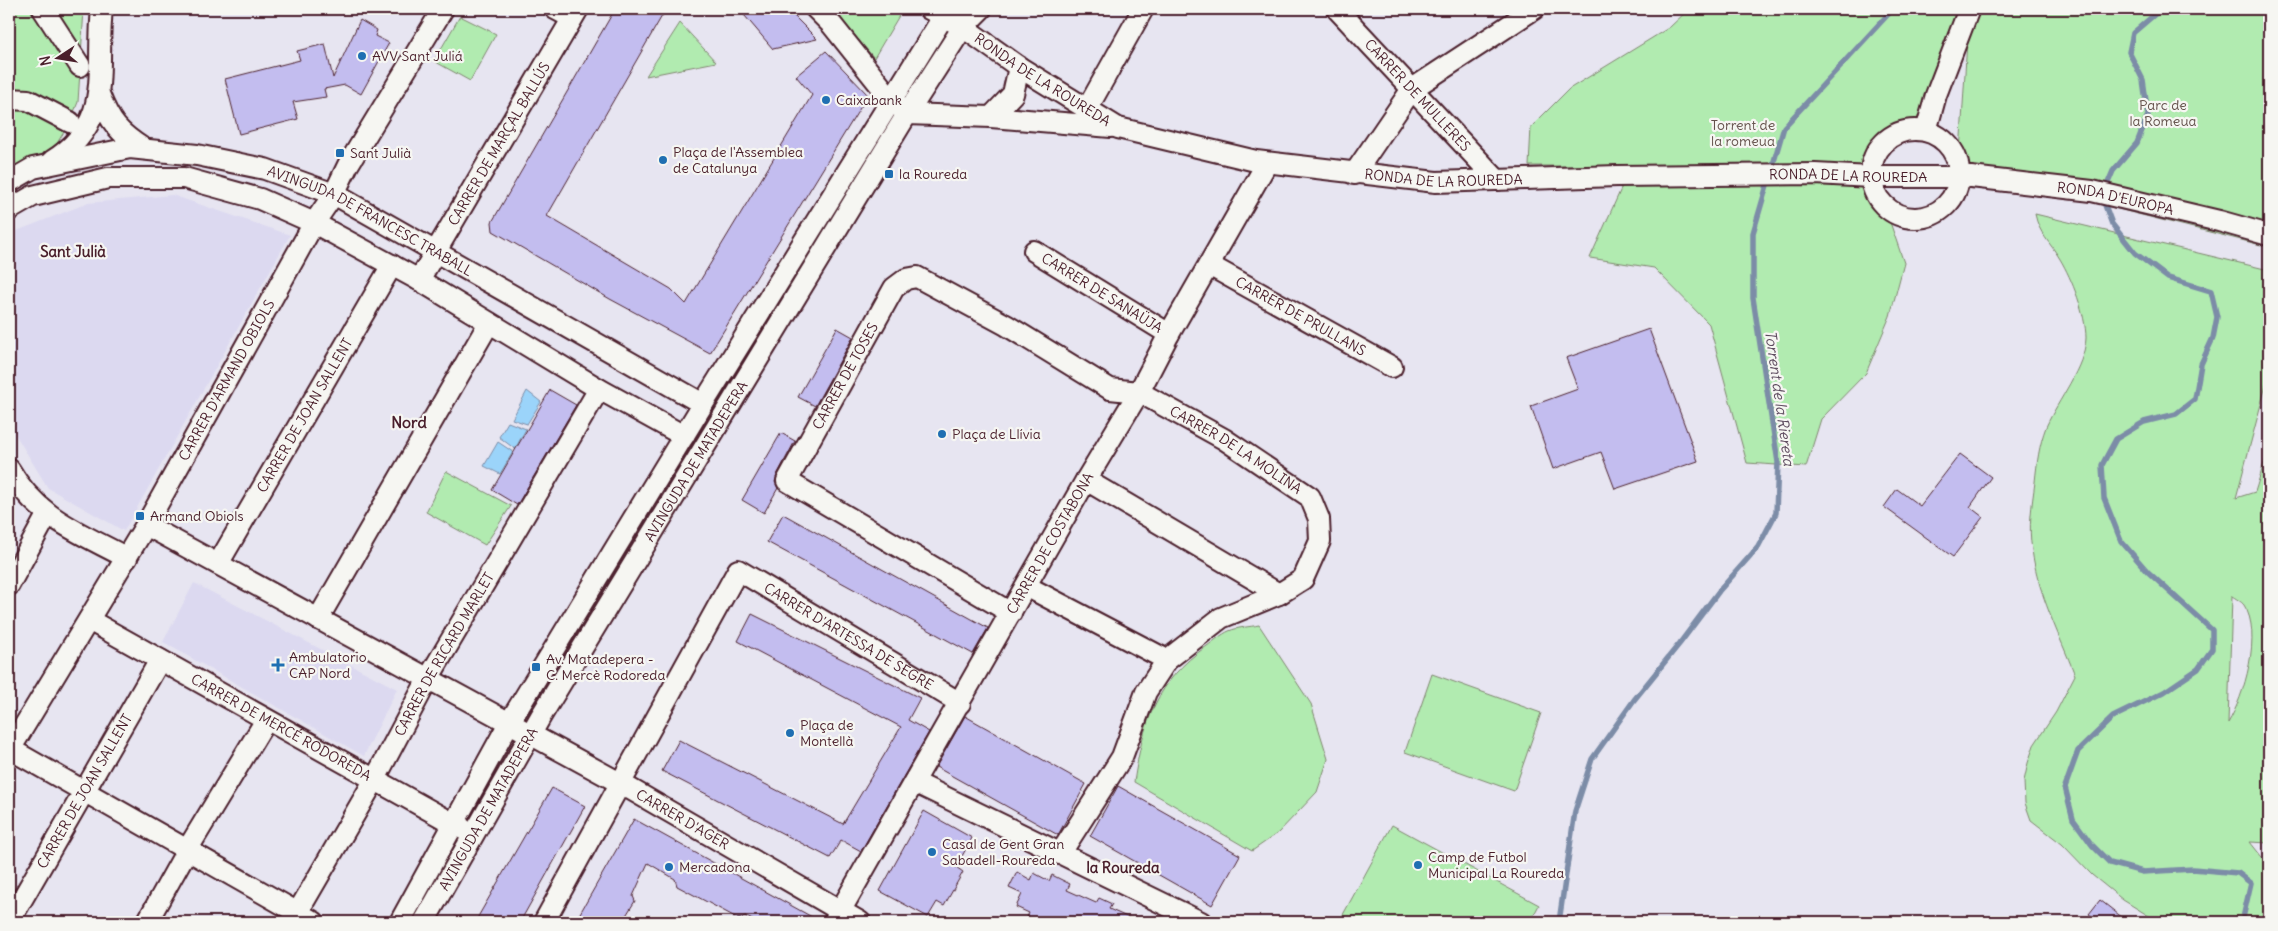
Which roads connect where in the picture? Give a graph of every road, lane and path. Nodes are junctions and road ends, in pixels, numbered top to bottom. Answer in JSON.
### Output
{"nodes":[{"id":1,"x":43,"y":9,"type":"edge"},
{"id":2,"x":102,"y":9,"type":"edge"},
{"id":3,"x":444,"y":9,"type":"edge"},
{"id":4,"x":816,"y":9,"type":"edge"},
{"id":5,"x":981,"y":9,"type":"edge"},
{"id":6,"x":1144,"y":9,"type":"edge"},
{"id":7,"x":1534,"y":9,"type":"edge"},
{"id":8,"x":1969,"y":9,"type":"edge"},
{"id":9,"x":941,"y":11,"type":"edge"},
{"id":10,"x":568,"y":12,"type":"edge"},
{"id":11,"x":1349,"y":13,"type":"edge"},
{"id":12,"x":831,"y":17,"type":"edge"},
{"id":13,"x":963,"y":27,"type":"junction"},
{"id":14,"x":80,"y":66,"type":"dead end"},
{"id":15,"x":1019,"y":68,"type":"junction"},
{"id":16,"x":1412,"y":90,"type":"junction"},
{"id":17,"x":99,"y":94,"type":"junction"},
{"id":18,"x":9,"y":99,"type":"edge"},
{"id":19,"x":891,"y":99,"type":"junction"},
{"id":20,"x":1087,"y":109,"type":"junction"},
{"id":21,"x":908,"y":114,"type":"junction"},
{"id":22,"x":991,"y":117,"type":"junction"},
{"id":23,"x":70,"y":122,"type":"dead end"},
{"id":24,"x":1118,"y":128,"type":"junction"},
{"id":25,"x":1926,"y":132,"type":"junction"},
{"id":26,"x":144,"y":150,"type":"junction"},
{"id":27,"x":1267,"y":163,"type":"junction"},
{"id":28,"x":44,"y":166,"type":"junction"},
{"id":29,"x":1354,"y":174,"type":"junction"},
{"id":30,"x":1959,"y":176,"type":"junction"},
{"id":31,"x":1871,"y":177,"type":"junction"},
{"id":32,"x":1497,"y":180,"type":"junction"},
{"id":33,"x":9,"y":182,"type":"edge"},
{"id":34,"x":334,"y":194,"type":"junction"},
{"id":35,"x":9,"y":210,"type":"edge"},
{"id":36,"x":314,"y":223,"type":"junction"},
{"id":37,"x":2269,"y":235,"type":"edge"},
{"id":38,"x":1034,"y":251,"type":"dead end"},
{"id":39,"x":437,"y":252,"type":"junction"},
{"id":40,"x":1209,"y":265,"type":"junction"},
{"id":41,"x":392,"y":266,"type":"junction"},
{"id":42,"x":419,"y":280,"type":"junction"},
{"id":43,"x":489,"y":323,"type":"junction"},
{"id":44,"x":1169,"y":334,"type":"junction"},
{"id":45,"x":1392,"y":366,"type":"dead end"},
{"id":46,"x":599,"y":389,"type":"junction"},
{"id":47,"x":1139,"y":392,"type":"junction"},
{"id":48,"x":703,"y":404,"type":"junction"},
{"id":49,"x":684,"y":436,"type":"junction"},
{"id":50,"x":9,"y":469,"type":"edge"},
{"id":51,"x":1086,"y":480,"type":"junction"},
{"id":52,"x":47,"y":514,"type":"junction"},
{"id":53,"x":146,"y":525,"type":"junction"},
{"id":54,"x":126,"y":558,"type":"junction"},
{"id":55,"x":218,"y":564,"type":"junction"},
{"id":56,"x":9,"y":585,"type":"edge"},
{"id":57,"x":1026,"y":586,"type":"junction"},
{"id":58,"x":1279,"y":594,"type":"junction"},
{"id":59,"x":1011,"y":613,"type":"junction"},
{"id":60,"x":318,"y":618,"type":"junction"},
{"id":61,"x":89,"y":620,"type":"junction"},
{"id":62,"x":160,"y":660,"type":"junction"},
{"id":63,"x":1167,"y":660,"type":"junction"},
{"id":64,"x":428,"y":679,"type":"junction"},
{"id":65,"x":960,"y":703,"type":"junction"},
{"id":66,"x":266,"y":720,"type":"junction"},
{"id":67,"x":509,"y":723,"type":"junction"},
{"id":68,"x":531,"y":734,"type":"junction"},
{"id":69,"x":10,"y":750,"type":"edge"},
{"id":70,"x":374,"y":781,"type":"junction"},
{"id":71,"x":914,"y":782,"type":"junction"},
{"id":72,"x":620,"y":783,"type":"junction"},
{"id":73,"x":84,"y":790,"type":"junction"},
{"id":74,"x":453,"y":823,"type":"junction"},
{"id":75,"x":473,"y":836,"type":"junction"},
{"id":76,"x":187,"y":850,"type":"junction"},
{"id":77,"x":1060,"y":854,"type":"junction"},
{"id":78,"x":837,"y":916,"type":"edge"},
{"id":79,"x":301,"y":919,"type":"edge"},
{"id":80,"x":9,"y":922,"type":"edge"},
{"id":81,"x":147,"y":922,"type":"edge"},
{"id":82,"x":400,"y":922,"type":"edge"},
{"id":83,"x":424,"y":922,"type":"edge"},
{"id":84,"x":544,"y":922,"type":"edge"},
{"id":85,"x":860,"y":922,"type":"edge"},
{"id":86,"x":1201,"y":922,"type":"edge"}],
"edges":[{"from":1,"to":14,"type":"street"},
{"from":2,"to":17,"type":"street"},
{"from":3,"to":34,"type":"street","name":"CARRER D'ARMAND OBIOLS"},
{"from":4,"to":12,"type":"street"},
{"from":5,"to":13,"type":"street","name":"AVINGUDA DE MATADEPERA"},
{"from":6,"to":20,"type":"street"},
{"from":7,"to":16,"type":"street"},
{"from":8,"to":25,"type":"street"},
{"from":9,"to":13,"type":"street","name":"RONDA DE LA ROUREDA"},
{"from":9,"to":19,"type":"street","name":"AVINGUDA DE MATADEPERA"},
{"from":10,"to":39,"type":"street","name":"CARRER DE MARÇAL BALLÚS"},
{"from":11,"to":16,"type":"street","name":"CARRER DE MULLERES"},
{"from":12,"to":19,"type":"street"},
{"from":13,"to":15,"type":"street","name":"RONDA DE LA ROUREDA"},
{"from":13,"to":21,"type":"street","name":"AVINGUDA DE MATADEPERA"},
{"from":15,"to":20,"type":"street","name":"RONDA DE LA ROUREDA"},
{"from":15,"to":22,"type":"street"},
{"from":16,"to":29,"type":"street"},
{"from":16,"to":32,"type":"street","name":"CARRER DE MULLERES"},
{"from":17,"to":26,"type":"street"},
{"from":17,"to":28,"type":"street"},
{"from":18,"to":23,"type":"street"},
{"from":19,"to":21,"type":"street"},
{"from":19,"to":48,"type":"street","name":"AVINGUDA DE MATADEPERA"},
{"from":20,"to":24,"type":"street","name":"RONDA DE LA ROUREDA"},
{"from":21,"to":22,"type":"street"},
{"from":21,"to":68,"type":"street","name":"AVINGUDA DE MATADEPERA"},
{"from":22,"to":24,"type":"street"},
{"from":24,"to":27,"type":"street","name":"RONDA DE LA ROUREDA"},
{"from":25,"to":30,"type":"street"},
{"from":25,"to":31,"type":"street"},
{"from":26,"to":28,"type":"street","name":"AVINGUDA DE FRANCESC TRABALL"},
{"from":26,"to":34,"type":"street","name":"AVINGUDA DE FRANCESC TRABALL"},
{"from":27,"to":29,"type":"street","name":"RONDA DE LA ROUREDA"},
{"from":27,"to":40,"type":"street","name":"CARRER DE COSTABONA"},
{"from":28,"to":33,"type":"street","name":"AVINGUDA DE FRANCESC TRABALL"},
{"from":29,"to":32,"type":"street","name":"RONDA DE LA ROUREDA"},
{"from":30,"to":31,"type":"street","name":"RONDA DE LA ROUREDA"},
{"from":30,"to":31,"type":"street"},
{"from":30,"to":37,"type":"street","name":"RONDA D'EUROPA"},
{"from":31,"to":32,"type":"street","name":"RONDA DE LA ROUREDA"},
{"from":34,"to":36,"type":"street","name":"CARRER D'ARMAND OBIOLS"},
{"from":34,"to":39,"type":"street","name":"AVINGUDA DE FRANCESC TRABALL"},
{"from":35,"to":36,"type":"street","name":"AVINGUDA DE FRANCESC TRABALL"},
{"from":36,"to":41,"type":"street","name":"AVINGUDA DE FRANCESC TRABALL"},
{"from":36,"to":53,"type":"street","name":"CARRER D'ARMAND OBIOLS"},
{"from":38,"to":44,"type":"street","name":"CARRER DE SANAÜJA"},
{"from":39,"to":42,"type":"street","name":"CARRER DE MARÇAL BALLÚS"},
{"from":39,"to":48,"type":"street","name":"AVINGUDA DE FRANCESC TRABALL"},
{"from":40,"to":44,"type":"street","name":"CARRER DE COSTABONA"},
{"from":40,"to":45,"type":"street","name":"CARRER DE PRULLANS"},
{"from":41,"to":42,"type":"street","name":"AVINGUDA DE FRANCESC TRABALL"},
{"from":41,"to":55,"type":"street","name":"CARRER DE JOAN SALLENT"},
{"from":42,"to":43,"type":"street","name":"AVINGUDA DE FRANCESC TRABALL"},
{"from":43,"to":46,"type":"street","name":"AVINGUDA DE FRANCESC TRABALL"},
{"from":43,"to":60,"type":"street"},
{"from":44,"to":47,"type":"street","name":"CARRER DE COSTABONA"},
{"from":46,"to":49,"type":"street","name":"AVINGUDA DE FRANCESC TRABALL"},
{"from":46,"to":64,"type":"street","name":"CARRER DE RICARD MARLET"},
{"from":47,"to":51,"type":"street","name":"CARRER DE COSTABONA"},
{"from":47,"to":58,"type":"street","name":"CARRER DE LA MOLINA"},
{"from":47,"to":59,"type":"street","name":"CARRER DE TOSES"},
{"from":48,"to":49,"type":"street","name":"AVINGUDA DE MATADEPERA"},
{"from":49,"to":67,"type":"street","name":"AVINGUDA DE MATADEPERA"},
{"from":50,"to":52,"type":"street"},
{"from":51,"to":57,"type":"street","name":"CARRER DE COSTABONA"},
{"from":51,"to":58,"type":"street"},
{"from":52,"to":54,"type":"street"},
{"from":52,"to":56,"type":"street"},
{"from":53,"to":54,"type":"street","name":"CARRER D'ARMAND OBIOLS"},
{"from":53,"to":55,"type":"street"},
{"from":54,"to":61,"type":"street","name":"CARRER D'ARMAND OBIOLS"},
{"from":55,"to":60,"type":"street"},
{"from":57,"to":59,"type":"street","name":"CARRER DE COSTABONA"},
{"from":57,"to":63,"type":"street"},
{"from":58,"to":63,"type":"street","name":"CARRER DE LA MOLINA"},
{"from":59,"to":65,"type":"street","name":"CARRER DE COSTABONA"},
{"from":60,"to":64,"type":"street"},
{"from":61,"to":62,"type":"street","name":"CARRER DE MERCÉ RODOREDA"},
{"from":61,"to":69,"type":"street","name":"CARRER D'ARMAND OBIOLS"},
{"from":62,"to":66,"type":"street","name":"CARRER DE MERCÉ RODOREDA"},
{"from":62,"to":73,"type":"street","name":"CARRER DE JOAN SALLENT"},
{"from":63,"to":77,"type":"street","name":"CARRER DE LA MOLINA"},
{"from":64,"to":67,"type":"street"},
{"from":64,"to":70,"type":"street","name":"CARRER DE RICARD MARLET"},
{"from":65,"to":71,"type":"street","name":"CARRER DE COSTABONA"},
{"from":65,"to":72,"type":"street","name":"CARRER D'ARTESSA DE SEGRE"},
{"from":66,"to":70,"type":"street","name":"CARRER DE MERCÉ RODOREDA"},
{"from":66,"to":76,"type":"street"},
{"from":67,"to":68,"type":"street"},
{"from":67,"to":74,"type":"street","name":"AVINGUDA DE MATADEPERA"},
{"from":68,"to":72,"type":"street","name":"CARRER D'AGER"},
{"from":68,"to":75,"type":"street","name":"AVINGUDA DE MATADEPERA"},
{"from":69,"to":73,"type":"street"},
{"from":70,"to":74,"type":"street","name":"CARRER DE MERCÉ RODOREDA"},
{"from":70,"to":79,"type":"street","name":"CARRER DE RICARD MARLET"},
{"from":71,"to":77,"type":"street"},
{"from":71,"to":78,"type":"street","name":"CARRER DE COSTABONA"},
{"from":72,"to":78,"type":"street","name":"CARRER D'AGER"},
{"from":72,"to":84,"type":"street"},
{"from":73,"to":76,"type":"street"},
{"from":73,"to":80,"type":"street","name":"CARRER DE JOAN SALLENT"},
{"from":74,"to":75,"type":"street","name":"CARRER DE MERCÉ RODOREDA"},
{"from":74,"to":82,"type":"street","name":"AVINGUDA DE MATADEPERA"},
{"from":75,"to":83,"type":"street","name":"AVINGUDA DE MATADEPERA"},
{"from":76,"to":79,"type":"street"},
{"from":76,"to":81,"type":"street"},
{"from":77,"to":86,"type":"street"},
{"from":78,"to":85,"type":"street","name":"CARRER D'AGER"}]}
